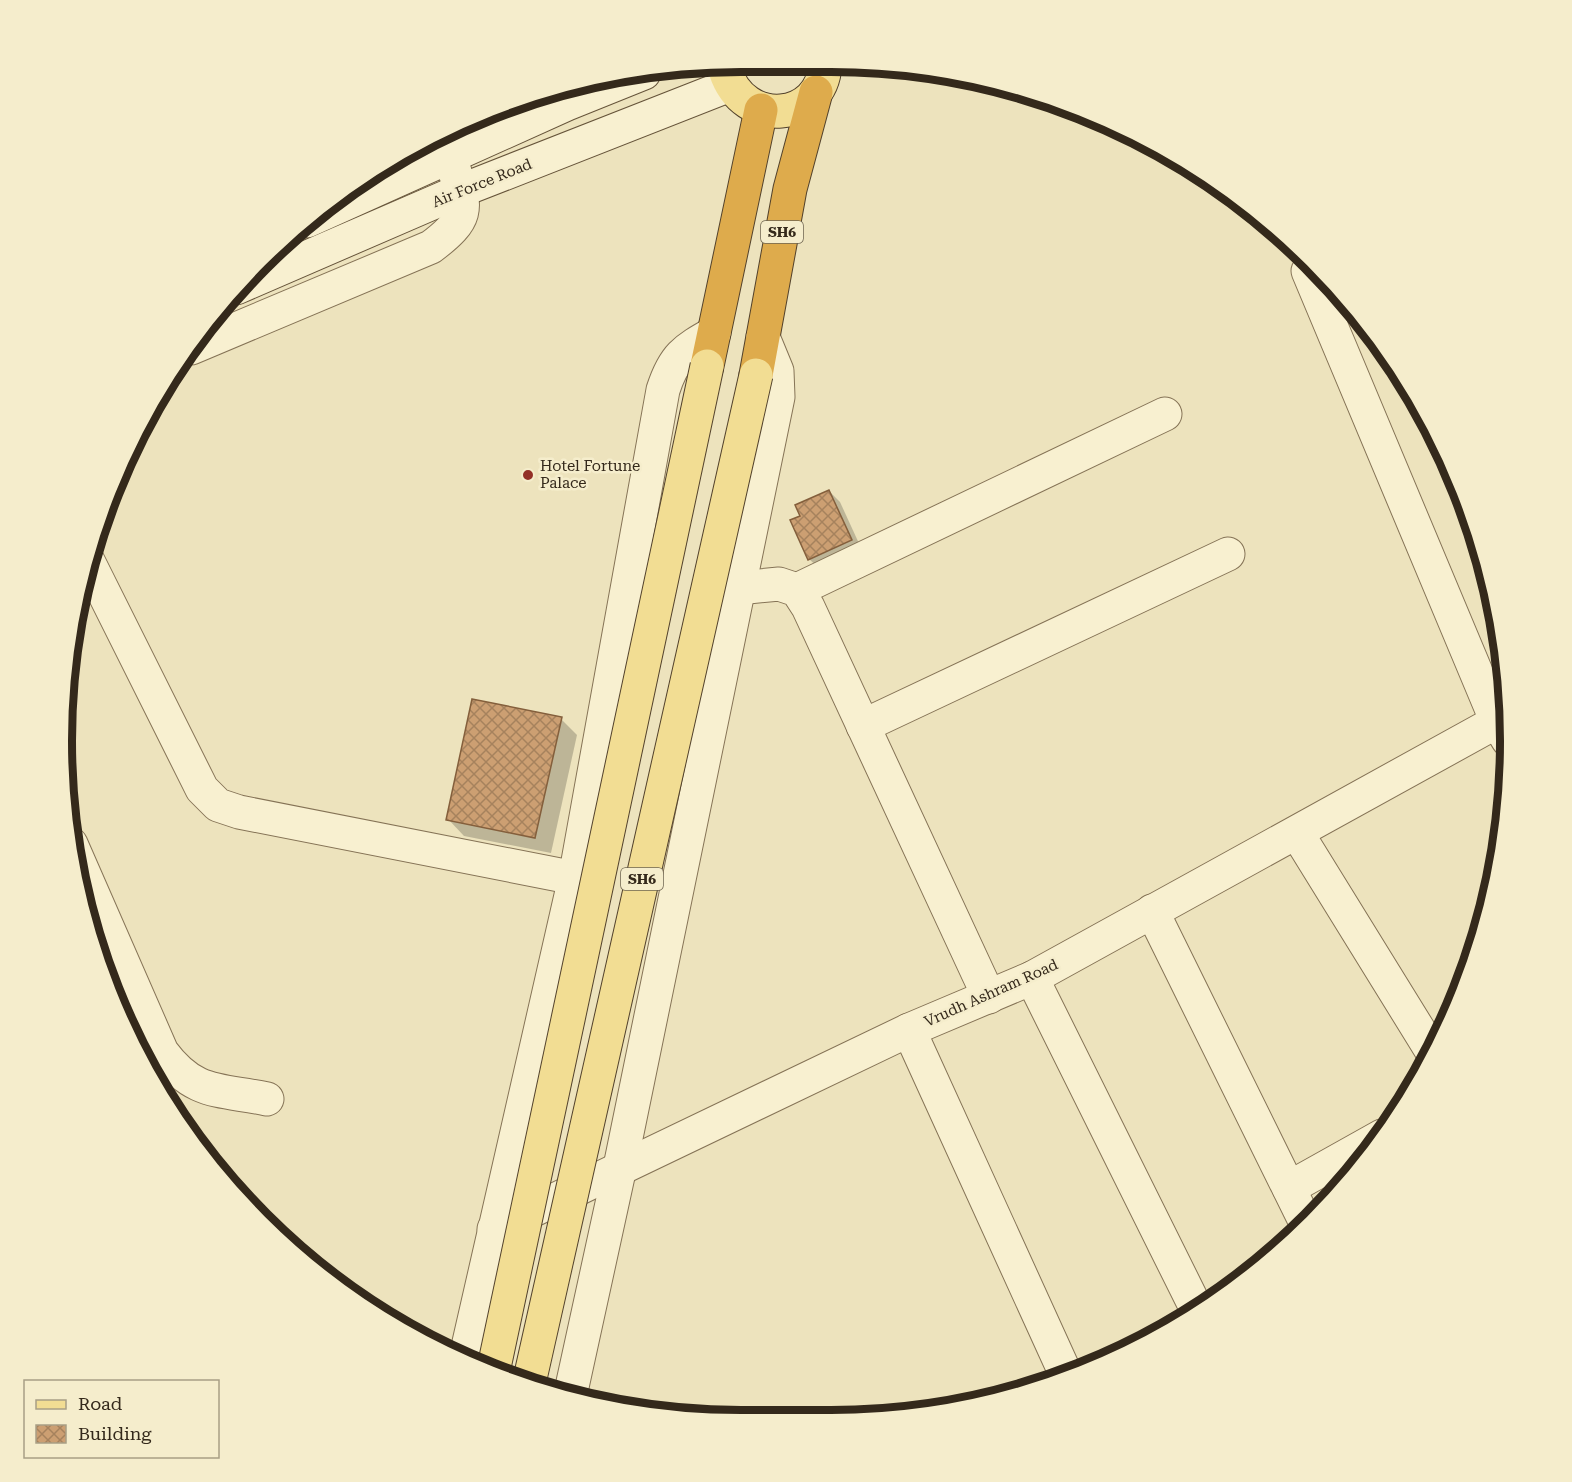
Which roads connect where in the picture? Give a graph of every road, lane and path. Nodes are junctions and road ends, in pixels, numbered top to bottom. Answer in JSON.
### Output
{"nodes":[{"id":1,"x":727,"y":77,"type":"edge"},
{"id":2,"x":821,"y":78,"type":"edge"},
{"id":3,"x":617,"y":84,"type":"edge"},
{"id":4,"x":761,"y":110,"type":"junction"},
{"id":5,"x":445,"y":145,"type":"edge"},
{"id":6,"x":460,"y":191,"type":"junction"},
{"id":7,"x":358,"y":193,"type":"edge"},
{"id":8,"x":1309,"y":273,"type":"edge"},
{"id":9,"x":258,"y":278,"type":"edge"},
{"id":10,"x":714,"y":333,"type":"junction"},
{"id":11,"x":763,"y":337,"type":"junction"},
{"id":12,"x":204,"y":343,"type":"edge"},
{"id":13,"x":707,"y":366,"type":"joint"},
{"id":14,"x":756,"y":375,"type":"joint"},
{"id":15,"x":1165,"y":414,"type":"dead end"},
{"id":16,"x":1228,"y":554,"type":"dead end"},
{"id":17,"x":94,"y":573,"type":"edge"},
{"id":18,"x":738,"y":588,"type":"junction"},
{"id":19,"x":797,"y":590,"type":"junction"},
{"id":20,"x":1499,"y":715,"type":"edge"},
{"id":21,"x":863,"y":726,"type":"junction"},
{"id":22,"x":1500,"y":728,"type":"edge"},
{"id":23,"x":1297,"y":833,"type":"junction"},
{"id":24,"x":575,"y":878,"type":"junction"},
{"id":25,"x":87,"y":881,"type":"edge"},
{"id":26,"x":1152,"y":911,"type":"junction"},
{"id":27,"x":1032,"y":978,"type":"junction"},
{"id":28,"x":989,"y":998,"type":"junction"},
{"id":29,"x":909,"y":1030,"type":"junction"},
{"id":30,"x":1428,"y":1043,"type":"edge"},
{"id":31,"x":267,"y":1099,"type":"dead end"},
{"id":32,"x":1363,"y":1147,"type":"edge"},
{"id":33,"x":620,"y":1167,"type":"junction"},
{"id":34,"x":1289,"y":1188,"type":"junction"},
{"id":35,"x":1302,"y":1216,"type":"edge"},
{"id":36,"x":494,"y":1229,"type":"junction"},
{"id":37,"x":1193,"y":1303,"type":"edge"},
{"id":38,"x":467,"y":1351,"type":"edge"},
{"id":39,"x":495,"y":1363,"type":"edge"},
{"id":40,"x":1063,"y":1368,"type":"edge"},
{"id":41,"x":531,"y":1375,"type":"edge"},
{"id":42,"x":572,"y":1388,"type":"edge"}],
"edges":[{"from":1,"to":4,"type":"main road"},
{"from":1,"to":6,"type":"street","name":"Air Force Road"},
{"from":2,"to":4,"type":"main road","number":"SH6"},
{"from":2,"to":11,"type":"highway","number":"SH6"},
{"from":3,"to":5,"type":"street"},
{"from":4,"to":10,"type":"highway","number":"SH6"},
{"from":5,"to":6,"type":"street"},
{"from":5,"to":7,"type":"street"},
{"from":6,"to":9,"type":"street","name":"Air Force Road"},
{"from":6,"to":12,"type":"street"},
{"from":8,"to":20,"type":"street"},
{"from":10,"to":13,"type":"highway","number":"SH6"},
{"from":10,"to":24,"type":"street"},
{"from":11,"to":14,"type":"highway","number":"SH6"},
{"from":11,"to":18,"type":"street"},
{"from":13,"to":39,"type":"main road","number":"SH6","bridge":true},
{"from":14,"to":41,"type":"main road","number":"SH6","bridge":true},
{"from":15,"to":19,"type":"street"},
{"from":16,"to":21,"type":"street"},
{"from":17,"to":24,"type":"street"},
{"from":18,"to":19,"type":"street"},
{"from":18,"to":33,"type":"street"},
{"from":19,"to":21,"type":"street"},
{"from":21,"to":28,"type":"street"},
{"from":22,"to":23,"type":"street","name":"Vrudh Ashram Road"},
{"from":23,"to":26,"type":"street","name":"Vrudh Ashram Road"},
{"from":23,"to":30,"type":"street"},
{"from":24,"to":36,"type":"street"},
{"from":25,"to":31,"type":"street"},
{"from":26,"to":27,"type":"street","name":"Vrudh Ashram Road"},
{"from":26,"to":34,"type":"street"},
{"from":27,"to":28,"type":"street","name":"Vrudh Ashram Road"},
{"from":27,"to":37,"type":"street"},
{"from":28,"to":29,"type":"street","name":"Vrudh Ashram Road"},
{"from":29,"to":33,"type":"street","name":"Vrudh Ashram Road"},
{"from":29,"to":40,"type":"street"},
{"from":32,"to":34,"type":"street"},
{"from":33,"to":36,"type":"street","name":"Vrudh Ashram Road"},
{"from":33,"to":42,"type":"street"},
{"from":34,"to":35,"type":"street"},
{"from":36,"to":38,"type":"street"}]}
